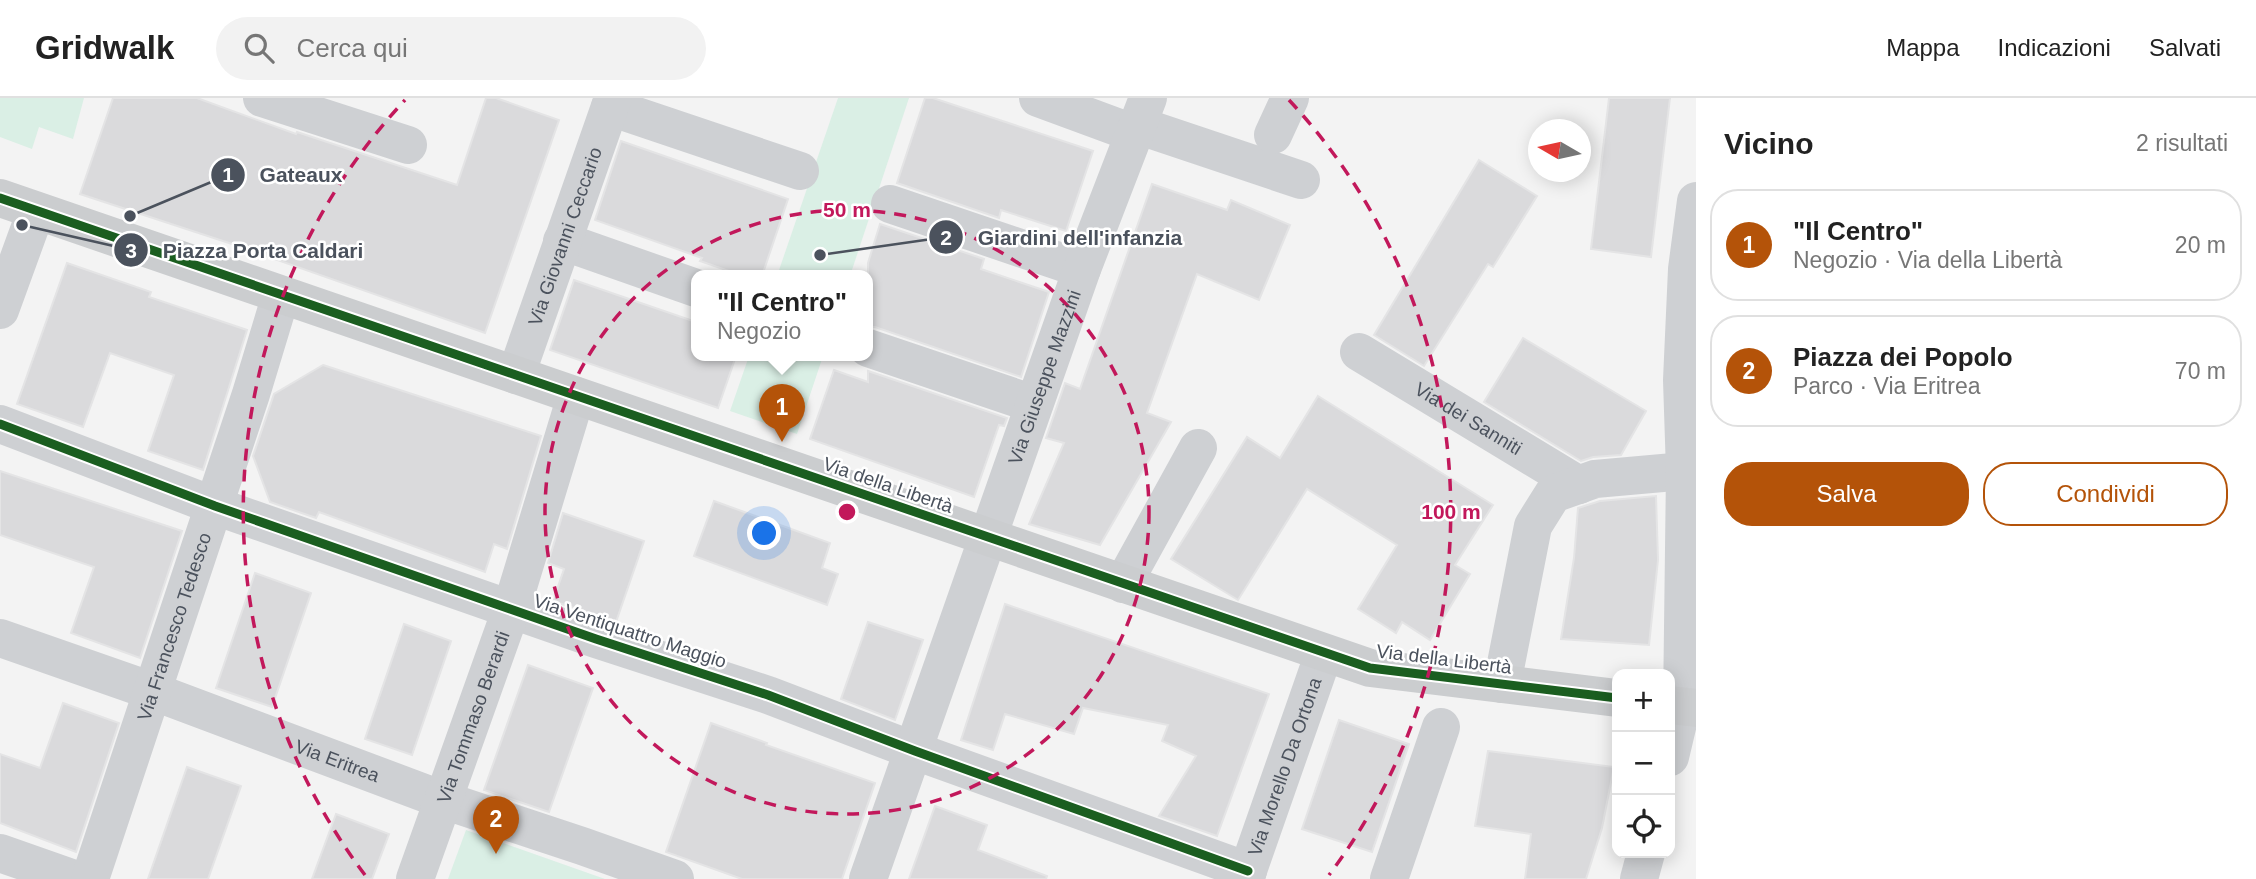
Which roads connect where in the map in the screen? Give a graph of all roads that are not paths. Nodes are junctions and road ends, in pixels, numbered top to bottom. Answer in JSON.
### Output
{"nodes":[{"id":1,"x":262,"y":98,"type":"edge"},
{"id":2,"x":1038,"y":98,"type":"edge"},
{"id":3,"x":1290,"y":98,"type":"edge"},
{"id":4,"x":612,"y":102,"type":"edge"},
{"id":5,"x":1139,"y":119,"type":"edge"},
{"id":6,"x":1273,"y":135,"type":"dead end"},
{"id":7,"x":408,"y":145,"type":"dead end"},
{"id":8,"x":800,"y":171,"type":"dead end"},
{"id":9,"x":1301,"y":180,"type":"dead end"},
{"id":10,"x":0,"y":198,"type":"edge"},
{"id":11,"x":1696,"y":201,"type":"edge"},
{"id":12,"x":890,"y":204,"type":"dead end"},
{"id":13,"x":36,"y":211,"type":"junction"},
{"id":14,"x":562,"y":241,"type":"junction"},
{"id":15,"x":1082,"y":269,"type":"junction"},
{"id":16,"x":1691,"y":270,"type":"edge"},
{"id":17,"x":691,"y":286,"type":"edge"},
{"id":18,"x":281,"y":295,"type":"junction"},
{"id":19,"x":0,"y":310,"type":"edge"},
{"id":20,"x":873,"y":350,"type":"edge"},
{"id":21,"x":1359,"y":352,"type":"dead end"},
{"id":22,"x":516,"y":376,"type":"junction"},
{"id":23,"x":576,"y":396,"type":"junction"},
{"id":24,"x":1034,"y":404,"type":"junction"},
{"id":25,"x":0,"y":424,"type":"edge"},
{"id":26,"x":1198,"y":448,"type":"dead end"},
{"id":27,"x":1690,"y":470,"type":"edge"},
{"id":28,"x":1579,"y":485,"type":"junction"},
{"id":29,"x":215,"y":506,"type":"junction"},
{"id":30,"x":988,"y":538,"type":"junction"},
{"id":31,"x":1123,"y":584,"type":"junction"},
{"id":32,"x":511,"y":610,"type":"junction"},
{"id":33,"x":0,"y":638,"type":"edge"},
{"id":34,"x":1324,"y":653,"type":"junction"},
{"id":35,"x":1502,"y":684,"type":"junction"},
{"id":36,"x":152,"y":691,"type":"junction"},
{"id":37,"x":1612,"y":697,"type":"edge"},
{"id":38,"x":1683,"y":706,"type":"edge"},
{"id":39,"x":1441,"y":727,"type":"dead end"},
{"id":40,"x":1675,"y":737,"type":"edge"},
{"id":41,"x":915,"y":751,"type":"junction"},
{"id":42,"x":443,"y":800,"type":"junction"},
{"id":43,"x":0,"y":853,"type":"edge"},
{"id":44,"x":1645,"y":858,"type":"edge"},
{"id":45,"x":1246,"y":875,"type":"edge"},
{"id":46,"x":74,"y":879,"type":"edge"},
{"id":47,"x":90,"y":879,"type":"edge"},
{"id":48,"x":415,"y":879,"type":"edge"},
{"id":49,"x":675,"y":879,"type":"edge"},
{"id":50,"x":868,"y":879,"type":"edge"},
{"id":51,"x":1389,"y":879,"type":"edge"},
{"id":52,"x":1639,"y":879,"type":"edge"}],
"edges":[{"from":1,"to":7,"type":"street"},
{"from":2,"to":5,"type":"street"},
{"from":3,"to":6,"type":"street"},
{"from":4,"to":8,"type":"street"},
{"from":4,"to":14,"type":"street","name":"Via Giovanni Ceccario"},
{"from":5,"to":9,"type":"street"},
{"from":5,"to":15,"type":"street","name":"Via Giuseppe Mazzini"},
{"from":10,"to":13,"type":"main road","name":"Via della Libertà"},
{"from":11,"to":16,"type":"street"},
{"from":12,"to":15,"type":"street"},
{"from":13,"to":18,"type":"main road","name":"Via della Libertà"},
{"from":13,"to":19,"type":"street"},
{"from":14,"to":17,"type":"street"},
{"from":14,"to":22,"type":"street","name":"Via Giovanni Ceccario"},
{"from":15,"to":24,"type":"street","name":"Via Giuseppe Mazzini"},
{"from":16,"to":27,"type":"street"},
{"from":18,"to":22,"type":"main road","name":"Via della Libertà"},
{"from":18,"to":29,"type":"street","name":"Via Francesco Tedesco"},
{"from":20,"to":24,"type":"street"},
{"from":21,"to":28,"type":"street","name":"Via dei Sanniti"},
{"from":22,"to":23,"type":"main road","name":"Via della Libertà"},
{"from":23,"to":30,"type":"main road","name":"Via della Libertà"},
{"from":23,"to":32,"type":"street","name":"Via Tommaso Berardi"},
{"from":24,"to":30,"type":"street","name":"Via Giuseppe Mazzini"},
{"from":25,"to":29,"type":"street","name":"Via Ventiquattro Maggio"},
{"from":26,"to":31,"type":"street"},
{"from":27,"to":28,"type":"street"},
{"from":27,"to":38,"type":"street"},
{"from":28,"to":35,"type":"street"},
{"from":29,"to":32,"type":"street","name":"Via Ventiquattro Maggio"},
{"from":29,"to":36,"type":"street","name":"Via Francesco Tedesco"},
{"from":30,"to":31,"type":"main road","name":"Via della Libertà"},
{"from":30,"to":41,"type":"street","name":"Via Giuseppe Mazzini"},
{"from":31,"to":34,"type":"main road","name":"Via della Libertà"},
{"from":32,"to":41,"type":"street","name":"Via Ventiquattro Maggio"},
{"from":32,"to":42,"type":"street","name":"Via Tommaso Berardi"},
{"from":33,"to":36,"type":"street","name":"Via Eritrea"},
{"from":34,"to":35,"type":"main road","name":"Via della Libertà"},
{"from":34,"to":45,"type":"street","name":"Via Morello Da Ortona"},
{"from":35,"to":37,"type":"main road","name":"Via della Libertà"},
{"from":36,"to":42,"type":"street","name":"Via Eritrea"},
{"from":36,"to":47,"type":"street","name":"Via Francesco Tedesco"},
{"from":38,"to":40,"type":"street"},
{"from":39,"to":51,"type":"street"},
{"from":41,"to":45,"type":"street","name":"Via Ventiquattro Maggio"},
{"from":41,"to":50,"type":"street","name":"Via Giuseppe Mazzini"},
{"from":42,"to":48,"type":"street","name":"Via Tommaso Berardi"},
{"from":42,"to":49,"type":"street","name":"Via Eritrea"},
{"from":43,"to":46,"type":"street"},
{"from":44,"to":52,"type":"street"}]}
